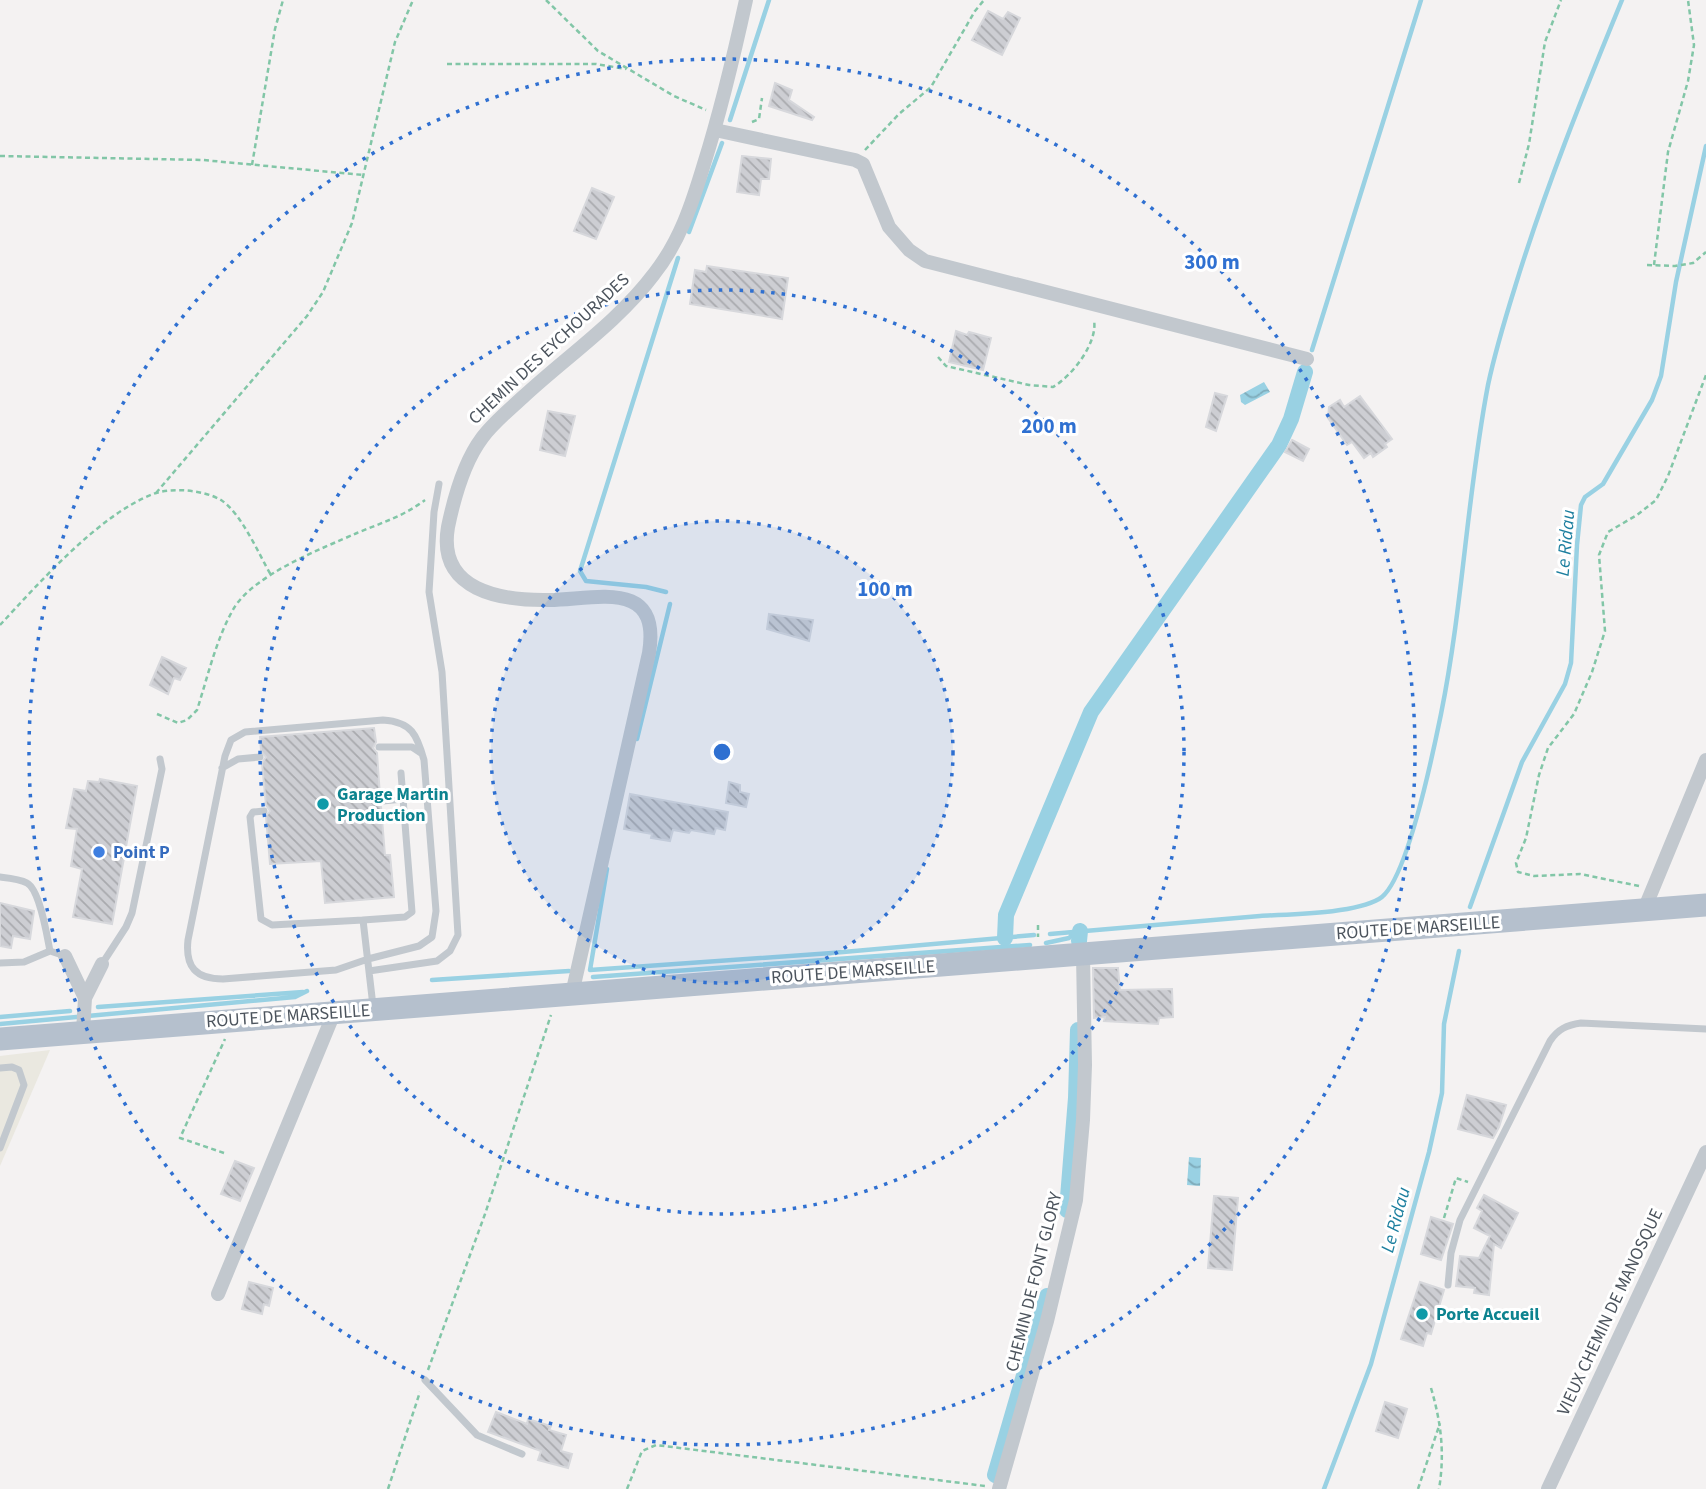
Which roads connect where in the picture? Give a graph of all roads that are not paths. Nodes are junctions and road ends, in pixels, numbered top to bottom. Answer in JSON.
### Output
{"nodes":[{"id":1,"x":746,"y":0,"type":"edge"},
{"id":2,"x":715,"y":130,"type":"junction"},
{"id":3,"x":1307,"y":359,"type":"dead end"},
{"id":4,"x":439,"y":484,"type":"road end"},
{"id":5,"x":379,"y":747,"type":"dead end"},
{"id":6,"x":260,"y":757,"type":"dead end"},
{"id":7,"x":160,"y":759,"type":"dead end"},
{"id":8,"x":1706,"y":760,"type":"edge"},
{"id":9,"x":424,"y":761,"type":"junction"},
{"id":10,"x":222,"y":768,"type":"junction"},
{"id":11,"x":401,"y":773,"type":"dead end"},
{"id":12,"x":403,"y":799,"type":"junction"},
{"id":13,"x":383,"y":801,"type":"dead end"},
{"id":14,"x":264,"y":811,"type":"dead end"},
{"id":15,"x":0,"y":877,"type":"edge"},
{"id":16,"x":1648,"y":900,"type":"junction"},
{"id":17,"x":1706,"y":905,"type":"edge"},
{"id":18,"x":363,"y":920,"type":"junction"},
{"id":19,"x":50,"y":951,"type":"junction"},
{"id":20,"x":1083,"y":955,"type":"junction"},
{"id":21,"x":65,"y":956,"type":"joint"},
{"id":22,"x":368,"y":959,"type":"junction"},
{"id":23,"x":0,"y":963,"type":"edge"},
{"id":24,"x":102,"y":964,"type":"joint"},
{"id":25,"x":369,"y":971,"type":"junction"},
{"id":26,"x":565,"y":995,"type":"junction"},
{"id":27,"x":85,"y":998,"type":"junction"},
{"id":28,"x":374,"y":1010,"type":"junction"},
{"id":29,"x":334,"y":1013,"type":"junction"},
{"id":30,"x":1706,"y":1029,"type":"edge"},
{"id":31,"x":83,"y":1032,"type":"junction"},
{"id":32,"x":0,"y":1039,"type":"edge"},
{"id":33,"x":0,"y":1069,"type":"edge"},
{"id":34,"x":0,"y":1148,"type":"edge"},
{"id":35,"x":1706,"y":1152,"type":"edge"},
{"id":36,"x":1448,"y":1285,"type":"dead end"},
{"id":37,"x":218,"y":1294,"type":"dead end"},
{"id":38,"x":425,"y":1380,"type":"road end"},
{"id":39,"x":522,"y":1454,"type":"dead end"},
{"id":40,"x":999,"y":1488,"type":"edge"},
{"id":41,"x":1548,"y":1489,"type":"edge"}],
"edges":[{"from":1,"to":2,"type":"street","name":"CHEMIN DES EYCHOURADES"},
{"from":2,"to":3,"type":"street"},
{"from":2,"to":26,"type":"street","name":"CHEMIN DES EYCHOURADES"},
{"from":4,"to":25,"type":"lane"},
{"from":5,"to":9,"type":"lane"},
{"from":6,"to":10,"type":"lane"},
{"from":7,"to":24,"type":"lane"},
{"from":8,"to":16,"type":"street"},
{"from":9,"to":10,"type":"lane"},
{"from":9,"to":22,"type":"lane"},
{"from":10,"to":22,"type":"lane"},
{"from":11,"to":12,"type":"lane"},
{"from":12,"to":13,"type":"lane"},
{"from":12,"to":18,"type":"lane"},
{"from":14,"to":18,"type":"lane"},
{"from":15,"to":19,"type":"lane"},
{"from":16,"to":17,"type":"main road","name":"ROUTE DE MARSEILLE"},
{"from":16,"to":20,"type":"main road","name":"ROUTE DE MARSEILLE"},
{"from":18,"to":22,"type":"lane"},
{"from":19,"to":21,"type":"lane"},
{"from":19,"to":23,"type":"lane"},
{"from":20,"to":26,"type":"main road","name":"ROUTE DE MARSEILLE"},
{"from":20,"to":40,"type":"street","name":"CHEMIN DE FONT GLORY"},
{"from":21,"to":27,"type":"street"},
{"from":22,"to":25,"type":"lane"},
{"from":24,"to":27,"type":"street"},
{"from":25,"to":28,"type":"lane"},
{"from":26,"to":28,"type":"main road","name":"ROUTE DE MARSEILLE"},
{"from":27,"to":31,"type":"street"},
{"from":28,"to":29,"type":"main road","name":"ROUTE DE MARSEILLE"},
{"from":29,"to":31,"type":"main road","name":"ROUTE DE MARSEILLE"},
{"from":29,"to":37,"type":"street"},
{"from":30,"to":36,"type":"lane"},
{"from":31,"to":32,"type":"main road","name":"ROUTE DE MARSEILLE"},
{"from":33,"to":34,"type":"lane"},
{"from":35,"to":41,"type":"street","name":"VIEUX CHEMIN DE MANOSQUE"},
{"from":38,"to":39,"type":"lane"}]}
